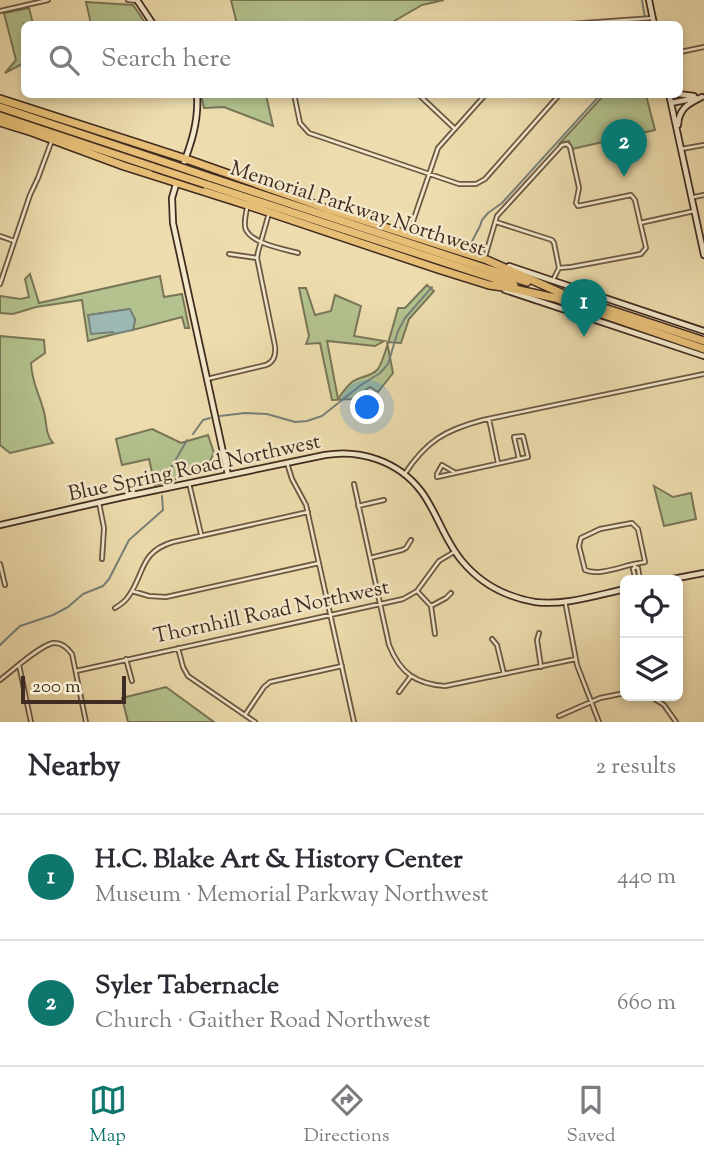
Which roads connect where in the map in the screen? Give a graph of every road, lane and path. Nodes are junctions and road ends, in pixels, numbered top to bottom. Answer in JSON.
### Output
{"nodes":[{"id":1,"x":48,"y":0,"type":"edge"},
{"id":2,"x":128,"y":0,"type":"edge"},
{"id":3,"x":138,"y":0,"type":"edge"},
{"id":4,"x":649,"y":0,"type":"edge"},
{"id":5,"x":0,"y":11,"type":"edge"},
{"id":6,"x":650,"y":20,"type":"edge"},
{"id":7,"x":151,"y":21,"type":"edge"},
{"id":8,"x":704,"y":47,"type":"edge"},
{"id":9,"x":683,"y":51,"type":"edge"},
{"id":10,"x":683,"y":95,"type":"edge"},
{"id":11,"x":703,"y":97,"type":"edge"},
{"id":12,"x":197,"y":98,"type":"edge"},
{"id":13,"x":295,"y":98,"type":"edge"},
{"id":14,"x":422,"y":98,"type":"edge"},
{"id":15,"x":482,"y":98,"type":"edge"},
{"id":16,"x":556,"y":98,"type":"edge"},
{"id":17,"x":670,"y":98,"type":"edge"},
{"id":18,"x":0,"y":99,"type":"edge"},
{"id":19,"x":671,"y":103,"type":"junction"},
{"id":20,"x":0,"y":107,"type":"edge"},
{"id":21,"x":0,"y":116,"type":"edge"},
{"id":22,"x":0,"y":122,"type":"edge"},
{"id":23,"x":455,"y":129,"type":"junction"},
{"id":24,"x":52,"y":140,"type":"junction"},
{"id":25,"x":679,"y":141,"type":"junction"},
{"id":26,"x":704,"y":145,"type":"edge"},
{"id":27,"x":156,"y":149,"type":"junction"},
{"id":28,"x":681,"y":149,"type":"junction"},
{"id":29,"x":186,"y":159,"type":"junction"},
{"id":30,"x":153,"y":167,"type":"junction"},
{"id":31,"x":214,"y":168,"type":"junction"},
{"id":32,"x":429,"y":174,"type":"junction"},
{"id":33,"x":176,"y":184,"type":"junction"},
{"id":34,"x":205,"y":189,"type":"junction"},
{"id":35,"x":704,"y":195,"type":"edge"},
{"id":36,"x":691,"y":198,"type":"junction"},
{"id":37,"x":247,"y":205,"type":"junction"},
{"id":38,"x":694,"y":211,"type":"junction"},
{"id":39,"x":269,"y":213,"type":"junction"},
{"id":40,"x":303,"y":216,"type":"junction"},
{"id":41,"x":496,"y":222,"type":"junction"},
{"id":42,"x":640,"y":223,"type":"junction"},
{"id":43,"x":409,"y":234,"type":"junction"},
{"id":44,"x":0,"y":236,"type":"edge"},
{"id":45,"x":352,"y":240,"type":"junction"},
{"id":46,"x":14,"y":241,"type":"junction"},
{"id":47,"x":261,"y":242,"type":"junction"},
{"id":48,"x":298,"y":253,"type":"dead end"},
{"id":49,"x":229,"y":254,"type":"dead end"},
{"id":50,"x":704,"y":255,"type":"edge"},
{"id":51,"x":257,"y":258,"type":"junction"},
{"id":52,"x":486,"y":259,"type":"junction"},
{"id":53,"x":559,"y":268,"type":"junction"},
{"id":54,"x":553,"y":280,"type":"junction"},
{"id":55,"x":0,"y":284,"type":"edge"},
{"id":56,"x":489,"y":285,"type":"junction"},
{"id":57,"x":558,"y":296,"type":"junction"},
{"id":58,"x":699,"y":340,"type":"edge"},
{"id":59,"x":704,"y":352,"type":"edge"},
{"id":60,"x":704,"y":374,"type":"edge"},
{"id":61,"x":207,"y":379,"type":"junction"},
{"id":62,"x":489,"y":419,"type":"junction"},
{"id":63,"x":519,"y":459,"type":"junction"},
{"id":64,"x":287,"y":463,"type":"junction"},
{"id":65,"x":498,"y":463,"type":"junction"},
{"id":66,"x":454,"y":472,"type":"junction"},
{"id":67,"x":228,"y":475,"type":"junction"},
{"id":68,"x":404,"y":475,"type":"junction"},
{"id":69,"x":189,"y":483,"type":"junction"},
{"id":70,"x":354,"y":484,"type":"dead end"},
{"id":71,"x":384,"y":500,"type":"dead end"},
{"id":72,"x":99,"y":503,"type":"junction"},
{"id":73,"x":358,"y":506,"type":"junction"},
{"id":74,"x":308,"y":512,"type":"junction"},
{"id":75,"x":0,"y":525,"type":"edge"},
{"id":76,"x":201,"y":536,"type":"junction"},
{"id":77,"x":411,"y":540,"type":"dead end"},
{"id":78,"x":455,"y":551,"type":"junction"},
{"id":79,"x":370,"y":558,"type":"junction"},
{"id":80,"x":102,"y":559,"type":"dead end"},
{"id":81,"x":645,"y":562,"type":"junction"},
{"id":82,"x":319,"y":563,"type":"junction"},
{"id":83,"x":0,"y":564,"type":"edge"},
{"id":84,"x":635,"y":565,"type":"junction"},
{"id":85,"x":646,"y":568,"type":"dead end"},
{"id":86,"x":704,"y":573,"type":"edge"},
{"id":87,"x":638,"y":575,"type":"edge"},
{"id":88,"x":683,"y":577,"type":"edge"},
{"id":89,"x":5,"y":585,"type":"dead end"},
{"id":90,"x":132,"y":590,"type":"junction"},
{"id":91,"x":620,"y":590,"type":"edge"},
{"id":92,"x":417,"y":591,"type":"junction"},
{"id":93,"x":451,"y":593,"type":"dead end"},
{"id":94,"x":565,"y":601,"type":"junction"},
{"id":95,"x":380,"y":604,"type":"junction"},
{"id":96,"x":431,"y":606,"type":"junction"},
{"id":97,"x":115,"y":608,"type":"dead end"},
{"id":98,"x":331,"y":615,"type":"junction"},
{"id":99,"x":539,"y":633,"type":"dead end"},
{"id":100,"x":435,"y":635,"type":"dead end"},
{"id":101,"x":492,"y":639,"type":"dead end"},
{"id":102,"x":178,"y":648,"type":"junction"},
{"id":103,"x":126,"y":659,"type":"junction"},
{"id":104,"x":576,"y":659,"type":"junction"},
{"id":105,"x":19,"y":665,"type":"junction"},
{"id":106,"x":342,"y":666,"type":"junction"},
{"id":107,"x":541,"y":667,"type":"junction"},
{"id":108,"x":76,"y":671,"type":"junction"},
{"id":109,"x":504,"y":674,"type":"junction"},
{"id":110,"x":411,"y":676,"type":"junction"},
{"id":111,"x":0,"y":680,"type":"edge"},
{"id":112,"x":132,"y":681,"type":"dead end"},
{"id":113,"x":399,"y":692,"type":"dead end"},
{"id":114,"x":620,"y":694,"type":"edge"},
{"id":115,"x":658,"y":701,"type":"edge"},
{"id":116,"x":591,"y":702,"type":"junction"},
{"id":117,"x":245,"y":715,"type":"junction"},
{"id":118,"x":559,"y":716,"type":"dead end"},
{"id":119,"x":31,"y":722,"type":"edge"},
{"id":120,"x":86,"y":722,"type":"edge"},
{"id":121,"x":255,"y":722,"type":"edge"},
{"id":122,"x":354,"y":722,"type":"edge"},
{"id":123,"x":599,"y":722,"type":"edge"},
{"id":124,"x":676,"y":722,"type":"edge"}],
"edges":[{"from":1,"to":5,"type":"street"},
{"from":2,"to":3,"type":"street"},
{"from":3,"to":7,"type":"street"},
{"from":4,"to":6,"type":"street"},
{"from":8,"to":9,"type":"street"},
{"from":10,"to":11,"type":"street"},
{"from":11,"to":19,"type":"street"},
{"from":11,"to":25,"type":"street"},
{"from":12,"to":29,"type":"street"},
{"from":13,"to":32,"type":"street"},
{"from":14,"to":23,"type":"street"},
{"from":15,"to":23,"type":"street"},
{"from":16,"to":32,"type":"street"},
{"from":17,"to":19,"type":"street"},
{"from":18,"to":27,"type":"highway"},
{"from":19,"to":25,"type":"street"},
{"from":20,"to":30,"type":"highway","name":"Memorial Parkway Northwest"},
{"from":21,"to":30,"type":"highway","name":"Memorial Parkway Northwest"},
{"from":22,"to":24,"type":"highway"},
{"from":23,"to":32,"type":"street"},
{"from":24,"to":30,"type":"highway"},
{"from":24,"to":46,"type":"street"},
{"from":25,"to":28,"type":"street"},
{"from":26,"to":28,"type":"street"},
{"from":27,"to":29,"type":"highway"},
{"from":27,"to":30,"type":"highway"},
{"from":28,"to":36,"type":"street"},
{"from":29,"to":31,"type":"highway"},
{"from":29,"to":33,"type":"street"},
{"from":30,"to":33,"type":"highway"},
{"from":30,"to":34,"type":"highway","name":"Memorial Parkway Northwest","bridge":true},
{"from":30,"to":57,"type":"highway","name":"Memorial Parkway Northwest","bridge":true},
{"from":31,"to":34,"type":"highway"},
{"from":31,"to":43,"type":"highway"},
{"from":32,"to":43,"type":"street"},
{"from":33,"to":34,"type":"highway"},
{"from":33,"to":61,"type":"street"},
{"from":34,"to":37,"type":"highway"},
{"from":34,"to":40,"type":"highway","name":"Memorial Parkway Northwest"},
{"from":35,"to":36,"type":"street"},
{"from":36,"to":38,"type":"street"},
{"from":37,"to":39,"type":"highway"},
{"from":37,"to":47,"type":"street"},
{"from":38,"to":42,"type":"street"},
{"from":38,"to":50,"type":"street"},
{"from":39,"to":45,"type":"highway"},
{"from":39,"to":47,"type":"street"},
{"from":40,"to":45,"type":"highway"},
{"from":40,"to":57,"type":"highway","name":"Memorial Parkway Northwest"},
{"from":41,"to":42,"type":"street"},
{"from":41,"to":52,"type":"street"},
{"from":41,"to":53,"type":"street"},
{"from":42,"to":53,"type":"street"},
{"from":43,"to":52,"type":"highway"},
{"from":44,"to":46,"type":"street"},
{"from":45,"to":56,"type":"highway"},
{"from":46,"to":55,"type":"street"},
{"from":47,"to":48,"type":"street"},
{"from":47,"to":51,"type":"street"},
{"from":49,"to":51,"type":"street"},
{"from":51,"to":61,"type":"street"},
{"from":52,"to":54,"type":"street"},
{"from":52,"to":57,"type":"highway"},
{"from":53,"to":54,"type":"street"},
{"from":54,"to":58,"type":"street"},
{"from":56,"to":57,"type":"highway"},
{"from":56,"to":58,"type":"street"},
{"from":57,"to":58,"type":"highway","name":"Memorial Parkway Northwest"},
{"from":58,"to":59,"type":"highway","name":"Memorial Parkway Northwest"},
{"from":60,"to":62,"type":"street"},
{"from":61,"to":67,"type":"street"},
{"from":62,"to":65,"type":"street"},
{"from":62,"to":68,"type":"street"},
{"from":63,"to":63,"type":"street"},
{"from":63,"to":65,"type":"street"},
{"from":64,"to":67,"type":"street","name":"Blue Spring Road Northwest"},
{"from":64,"to":68,"type":"street","name":"Blue Spring Road Northwest"},
{"from":64,"to":74,"type":"street"},
{"from":65,"to":66,"type":"street"},
{"from":66,"to":66,"type":"street"},
{"from":67,"to":69,"type":"street","name":"Blue Spring Road Northwest"},
{"from":68,"to":78,"type":"street","name":"Blue Spring Road Northwest"},
{"from":69,"to":72,"type":"street","name":"Blue Spring Road Northwest"},
{"from":69,"to":76,"type":"street"},
{"from":70,"to":73,"type":"street"},
{"from":71,"to":73,"type":"street"},
{"from":72,"to":75,"type":"street","name":"Blue Spring Road Northwest"},
{"from":72,"to":80,"type":"street"},
{"from":73,"to":79,"type":"street"},
{"from":74,"to":76,"type":"street"},
{"from":74,"to":82,"type":"street"},
{"from":76,"to":90,"type":"street"},
{"from":77,"to":79,"type":"street"},
{"from":78,"to":92,"type":"street","name":"Thornhill Road Northwest"},
{"from":78,"to":94,"type":"street","name":"Blue Spring Road Northwest"},
{"from":79,"to":95,"type":"street"},
{"from":81,"to":84,"type":"street"},
{"from":81,"to":84,"type":"street"},
{"from":81,"to":85,"type":"street"},
{"from":82,"to":90,"type":"street"},
{"from":82,"to":98,"type":"street"},
{"from":83,"to":89,"type":"street"},
{"from":84,"to":87,"type":"street"},
{"from":86,"to":88,"type":"street"},
{"from":90,"to":97,"type":"street"},
{"from":91,"to":94,"type":"street","name":"Blue Spring Road Northwest"},
{"from":92,"to":95,"type":"street","name":"Thornhill Road Northwest"},
{"from":92,"to":96,"type":"street"},
{"from":93,"to":96,"type":"street"},
{"from":94,"to":104,"type":"street"},
{"from":95,"to":98,"type":"street","name":"Thornhill Road Northwest"},
{"from":95,"to":110,"type":"street"},
{"from":96,"to":100,"type":"street"},
{"from":98,"to":102,"type":"street","name":"Thornhill Road Northwest"},
{"from":98,"to":106,"type":"street"},
{"from":99,"to":107,"type":"street"},
{"from":101,"to":109,"type":"street"},
{"from":102,"to":103,"type":"street","name":"Thornhill Road Northwest"},
{"from":102,"to":117,"type":"street"},
{"from":103,"to":108,"type":"street","name":"Thornhill Road Northwest"},
{"from":103,"to":112,"type":"street"},
{"from":104,"to":107,"type":"street"},
{"from":104,"to":116,"type":"street"},
{"from":105,"to":108,"type":"street"},
{"from":105,"to":111,"type":"street"},
{"from":105,"to":119,"type":"street"},
{"from":106,"to":117,"type":"street"},
{"from":106,"to":122,"type":"street"},
{"from":107,"to":109,"type":"street"},
{"from":108,"to":120,"type":"street"},
{"from":109,"to":110,"type":"street"},
{"from":110,"to":113,"type":"street"},
{"from":114,"to":116,"type":"street"},
{"from":115,"to":124,"type":"street"},
{"from":116,"to":118,"type":"street"},
{"from":116,"to":123,"type":"street"},
{"from":117,"to":121,"type":"street"}]}
